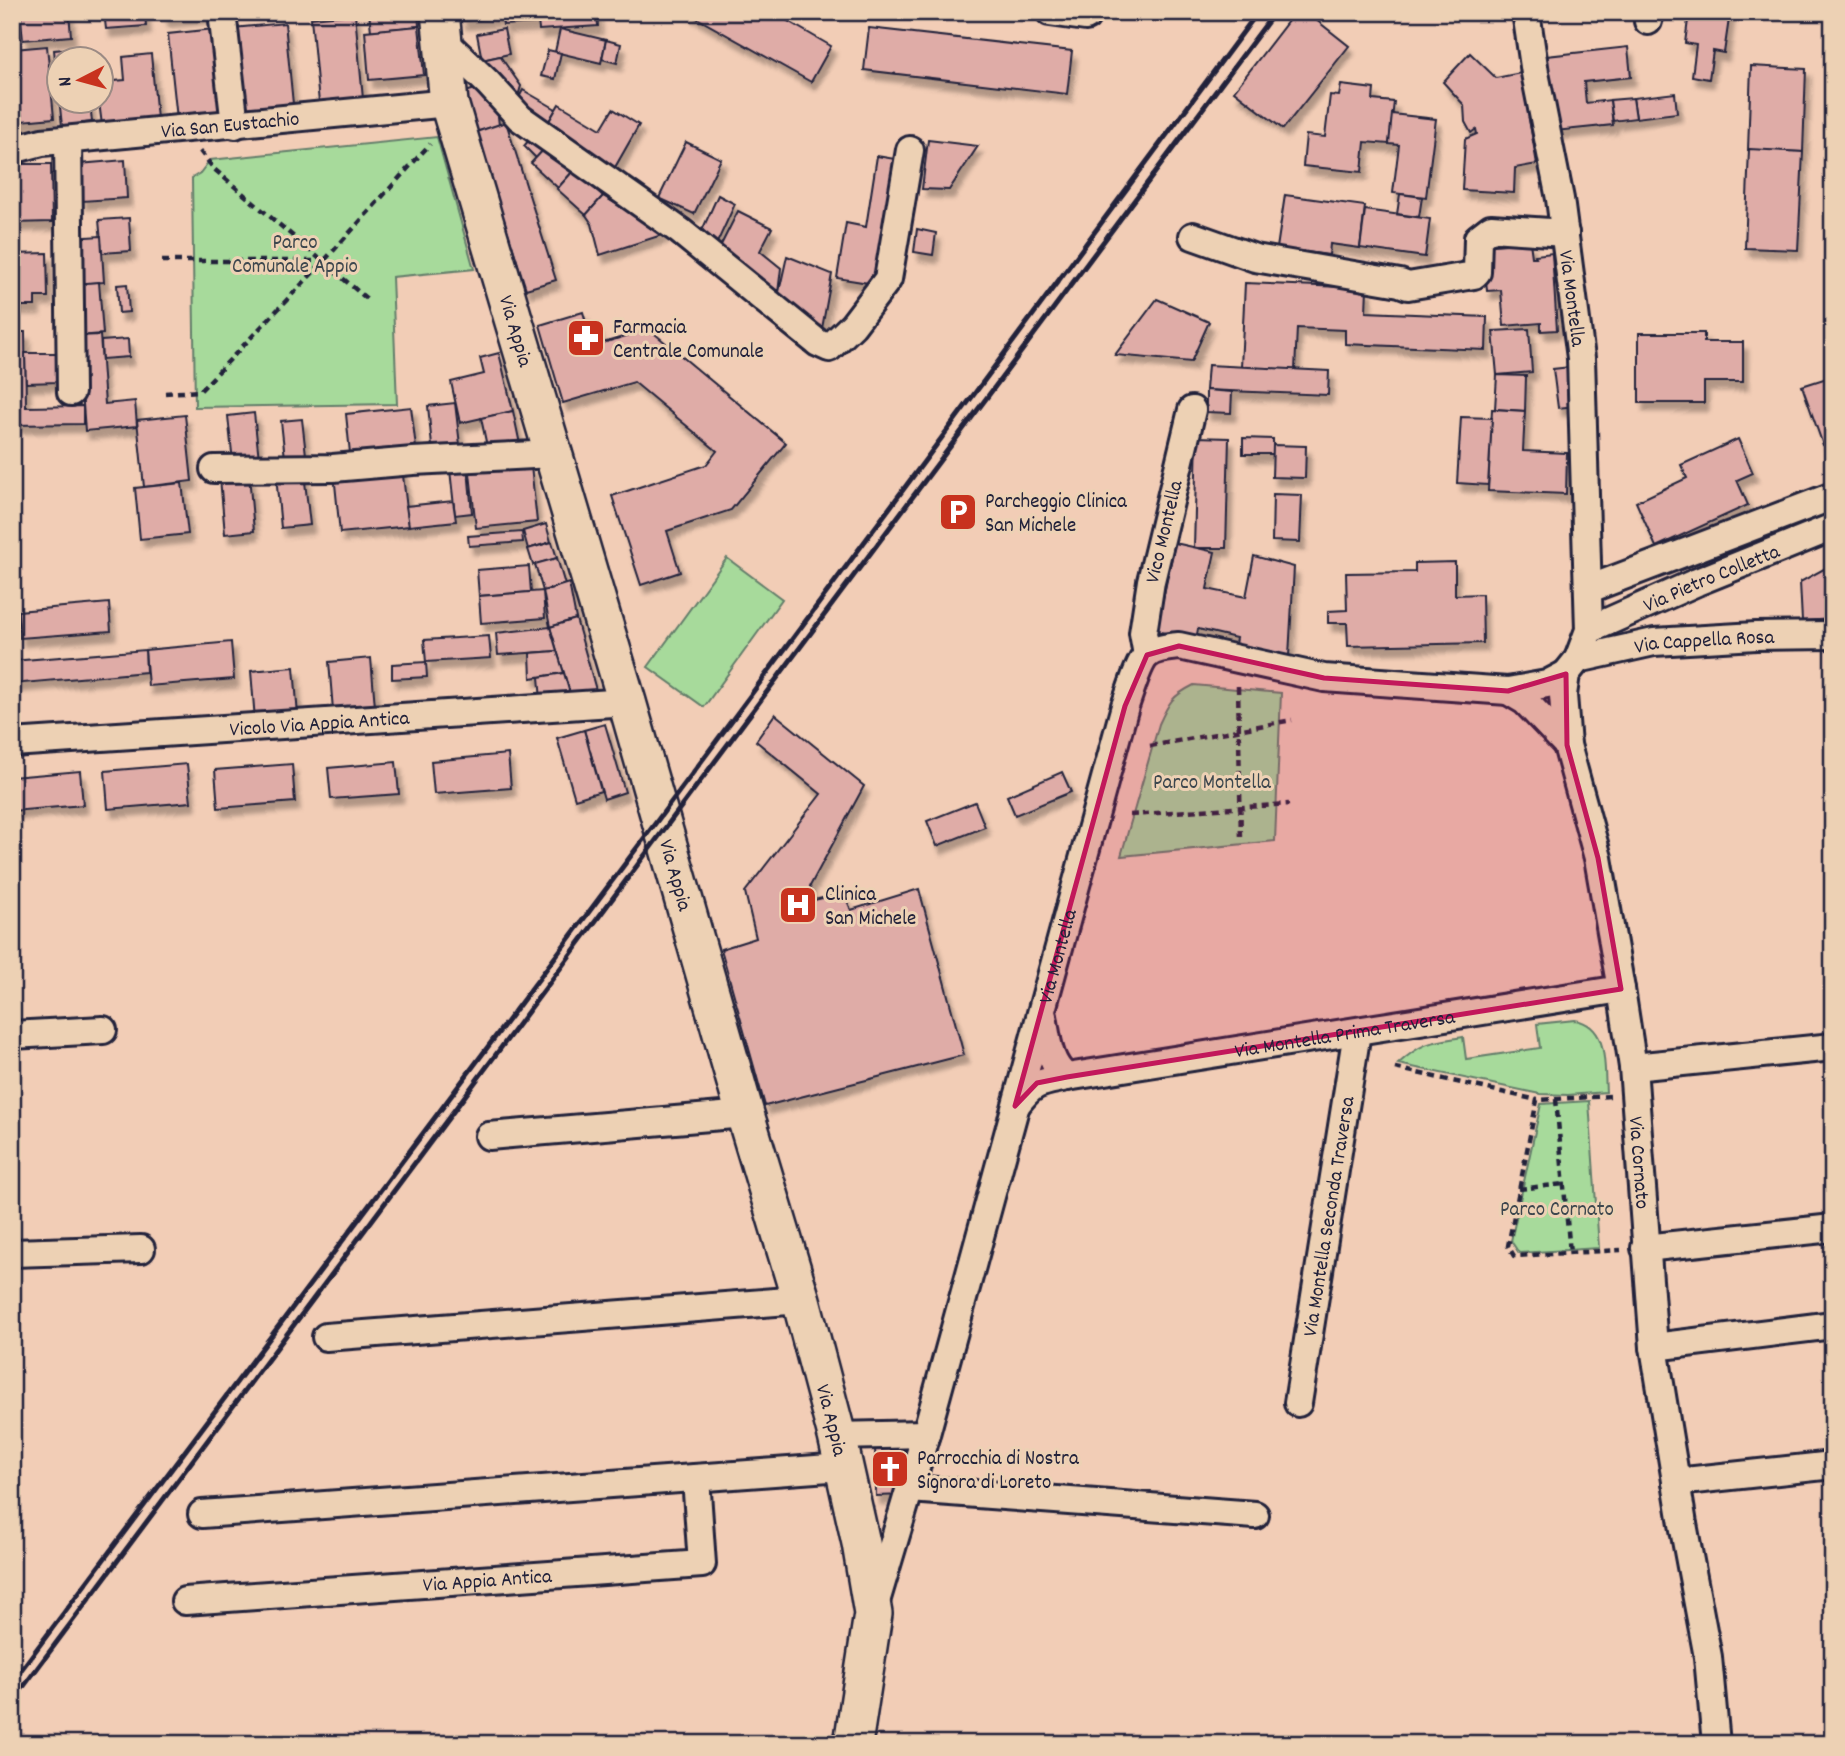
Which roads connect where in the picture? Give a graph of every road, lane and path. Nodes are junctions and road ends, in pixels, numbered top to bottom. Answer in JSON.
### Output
{"nodes":[{"id":1,"x":222,"y":12,"type":"edge"},
{"id":2,"x":1050,"y":12,"type":"edge"},
{"id":3,"x":1526,"y":12,"type":"edge"},
{"id":4,"x":1086,"y":17,"type":"dead end"},
{"id":5,"x":441,"y":26,"type":"edge"},
{"id":6,"x":452,"y":110,"type":"junction"},
{"id":7,"x":235,"y":125,"type":"junction"},
{"id":8,"x":181,"y":129,"type":"junction"},
{"id":9,"x":68,"y":140,"type":"junction"},
{"id":10,"x":12,"y":150,"type":"edge"},
{"id":11,"x":910,"y":150,"type":"dead end"},
{"id":12,"x":1564,"y":233,"type":"junction"},
{"id":13,"x":1193,"y":236,"type":"dead end"},
{"id":14,"x":162,"y":261,"type":"dead end"},
{"id":15,"x":324,"y":261,"type":"junction"},
{"id":16,"x":367,"y":299,"type":"dead end"},
{"id":17,"x":71,"y":392,"type":"dead end"},
{"id":18,"x":165,"y":393,"type":"dead end"},
{"id":19,"x":1192,"y":410,"type":"dead end"},
{"id":20,"x":553,"y":454,"type":"junction"},
{"id":21,"x":214,"y":469,"type":"dead end"},
{"id":22,"x":1833,"y":496,"type":"edge"},
{"id":23,"x":1833,"y":527,"type":"edge"},
{"id":24,"x":1589,"y":589,"type":"junction"},
{"id":25,"x":1589,"y":630,"type":"junction"},
{"id":26,"x":1833,"y":635,"type":"edge"},
{"id":27,"x":1147,"y":655,"type":"junction"},
{"id":28,"x":1572,"y":666,"type":"junction"},
{"id":29,"x":1238,"y":686,"type":"dead end"},
{"id":30,"x":1508,"y":691,"type":"junction"},
{"id":31,"x":627,"y":702,"type":"junction"},
{"id":32,"x":1292,"y":720,"type":"dead end"},
{"id":33,"x":1239,"y":730,"type":"junction"},
{"id":34,"x":12,"y":743,"type":"edge"},
{"id":35,"x":1567,"y":745,"type":"junction"},
{"id":36,"x":1150,"y":746,"type":"dead end"},
{"id":37,"x":1289,"y":804,"type":"dead end"},
{"id":38,"x":1241,"y":807,"type":"junction"},
{"id":39,"x":1130,"y":815,"type":"dead end"},
{"id":40,"x":1241,"y":840,"type":"dead end"},
{"id":41,"x":1621,"y":989,"type":"junction"},
{"id":42,"x":1042,"y":1008,"type":"junction"},
{"id":43,"x":103,"y":1030,"type":"dead end"},
{"id":44,"x":1357,"y":1032,"type":"junction"},
{"id":45,"x":12,"y":1035,"type":"edge"},
{"id":46,"x":1833,"y":1047,"type":"edge"},
{"id":47,"x":1633,"y":1067,"type":"junction"},
{"id":48,"x":1395,"y":1068,"type":"dead end"},
{"id":49,"x":1067,"y":1077,"type":"junction"},
{"id":50,"x":1611,"y":1096,"type":"dead end"},
{"id":51,"x":1556,"y":1099,"type":"junction"},
{"id":52,"x":1537,"y":1100,"type":"junction"},
{"id":53,"x":1016,"y":1106,"type":"junction"},
{"id":54,"x":745,"y":1114,"type":"junction"},
{"id":55,"x":489,"y":1136,"type":"dead end"},
{"id":56,"x":1563,"y":1184,"type":"junction"},
{"id":57,"x":1519,"y":1189,"type":"junction"},
{"id":58,"x":1833,"y":1228,"type":"edge"},
{"id":59,"x":141,"y":1249,"type":"dead end"},
{"id":60,"x":1634,"y":1249,"type":"junction"},
{"id":61,"x":12,"y":1253,"type":"edge"},
{"id":62,"x":1570,"y":1253,"type":"junction"},
{"id":63,"x":801,"y":1300,"type":"junction"},
{"id":64,"x":1833,"y":1325,"type":"edge"},
{"id":65,"x":326,"y":1337,"type":"dead end"},
{"id":66,"x":1654,"y":1347,"type":"junction"},
{"id":67,"x":1298,"y":1403,"type":"dead end"},
{"id":68,"x":926,"y":1434,"type":"junction"},
{"id":69,"x":840,"y":1452,"type":"junction"},
{"id":70,"x":1833,"y":1465,"type":"edge"},
{"id":71,"x":696,"y":1478,"type":"junction"},
{"id":72,"x":1676,"y":1482,"type":"junction"},
{"id":73,"x":909,"y":1489,"type":"junction"},
{"id":74,"x":202,"y":1514,"type":"dead end"},
{"id":75,"x":1255,"y":1515,"type":"dead end"},
{"id":76,"x":185,"y":1601,"type":"dead end"},
{"id":77,"x":873,"y":1614,"type":"junction"},
{"id":78,"x":853,"y":1744,"type":"edge"},
{"id":79,"x":1716,"y":1744,"type":"edge"}],
"edges":[{"from":1,"to":7,"type":"street"},
{"from":2,"to":4,"type":"street"},
{"from":3,"to":12,"type":"street","name":"Via Montella"},
{"from":5,"to":6,"type":"street","name":"Via Appia"},
{"from":5,"to":11,"type":"street"},
{"from":6,"to":7,"type":"street","name":"Via San Eustachio"},
{"from":6,"to":15,"type":"path"},
{"from":6,"to":20,"type":"street","name":"Via Appia"},
{"from":7,"to":8,"type":"street","name":"Via San Eustachio"},
{"from":8,"to":9,"type":"street","name":"Via San Eustachio"},
{"from":8,"to":15,"type":"path"},
{"from":9,"to":10,"type":"street","name":"Via San Eustachio"},
{"from":9,"to":17,"type":"street"},
{"from":12,"to":13,"type":"street"},
{"from":12,"to":24,"type":"street","name":"Via Montella"},
{"from":14,"to":15,"type":"path"},
{"from":15,"to":16,"type":"path"},
{"from":15,"to":18,"type":"path"},
{"from":19,"to":27,"type":"street","name":"Vico Montella"},
{"from":20,"to":21,"type":"street"},
{"from":20,"to":31,"type":"street","name":"Via Appia"},
{"from":22,"to":24,"type":"street","name":"Via Pietro Colletta"},
{"from":23,"to":25,"type":"street","name":"Via Pietro Colletta"},
{"from":24,"to":25,"type":"street","name":"Via Cornato"},
{"from":25,"to":28,"type":"street","name":"Via Cornato"},
{"from":26,"to":28,"type":"street","name":"Via Cappella Rosa"},
{"from":27,"to":30,"type":"street"},
{"from":27,"to":42,"type":"street","name":"Via Montella"},
{"from":28,"to":30,"type":"street"},
{"from":28,"to":35,"type":"street","name":"Via Cornato"},
{"from":29,"to":33,"type":"path"},
{"from":30,"to":35,"type":"street"},
{"from":31,"to":34,"type":"street","name":"Vicolo Via Appia Antica"},
{"from":31,"to":54,"type":"street","name":"Via Appia"},
{"from":32,"to":33,"type":"path"},
{"from":33,"to":36,"type":"path"},
{"from":33,"to":38,"type":"path"},
{"from":35,"to":41,"type":"street","name":"Via Cornato"},
{"from":37,"to":38,"type":"path"},
{"from":38,"to":39,"type":"path"},
{"from":38,"to":40,"type":"path"},
{"from":41,"to":44,"type":"street","name":"Via Montella Prima Traversa"},
{"from":41,"to":47,"type":"street","name":"Via Cornato"},
{"from":42,"to":49,"type":"street"},
{"from":42,"to":53,"type":"street","name":"Via Montella"},
{"from":43,"to":45,"type":"street"},
{"from":44,"to":49,"type":"street","name":"Via Montella Prima Traversa"},
{"from":44,"to":67,"type":"street","name":"Via Montella Seconda Traversa"},
{"from":46,"to":47,"type":"street"},
{"from":47,"to":60,"type":"street","name":"Via Cornato"},
{"from":48,"to":52,"type":"path"},
{"from":49,"to":53,"type":"street","name":"Via Montella Prima Traversa"},
{"from":50,"to":51,"type":"path"},
{"from":51,"to":52,"type":"path"},
{"from":51,"to":56,"type":"path"},
{"from":52,"to":57,"type":"path"},
{"from":53,"to":68,"type":"street","name":"Via Montella"},
{"from":54,"to":55,"type":"street"},
{"from":54,"to":63,"type":"street","name":"Via Appia"},
{"from":56,"to":57,"type":"path"},
{"from":56,"to":62,"type":"path"},
{"from":57,"to":62,"type":"path"},
{"from":58,"to":60,"type":"street"},
{"from":59,"to":61,"type":"street"},
{"from":60,"to":62,"type":"path"},
{"from":60,"to":66,"type":"street","name":"Via Cornato"},
{"from":63,"to":65,"type":"street"},
{"from":63,"to":69,"type":"street","name":"Via Appia"},
{"from":64,"to":66,"type":"street"},
{"from":66,"to":72,"type":"street","name":"Via Cornato"},
{"from":68,"to":69,"type":"street"},
{"from":68,"to":73,"type":"street","name":"Via Montella"},
{"from":69,"to":71,"type":"street"},
{"from":69,"to":77,"type":"street","name":"Via Appia"},
{"from":70,"to":72,"type":"street"},
{"from":71,"to":74,"type":"street"},
{"from":71,"to":76,"type":"street","name":"Via Appia Antica"},
{"from":72,"to":79,"type":"street","name":"Via Cornato"},
{"from":73,"to":75,"type":"street"},
{"from":73,"to":77,"type":"street","name":"Via Montella"},
{"from":77,"to":78,"type":"street","name":"Via Appia"}]}
